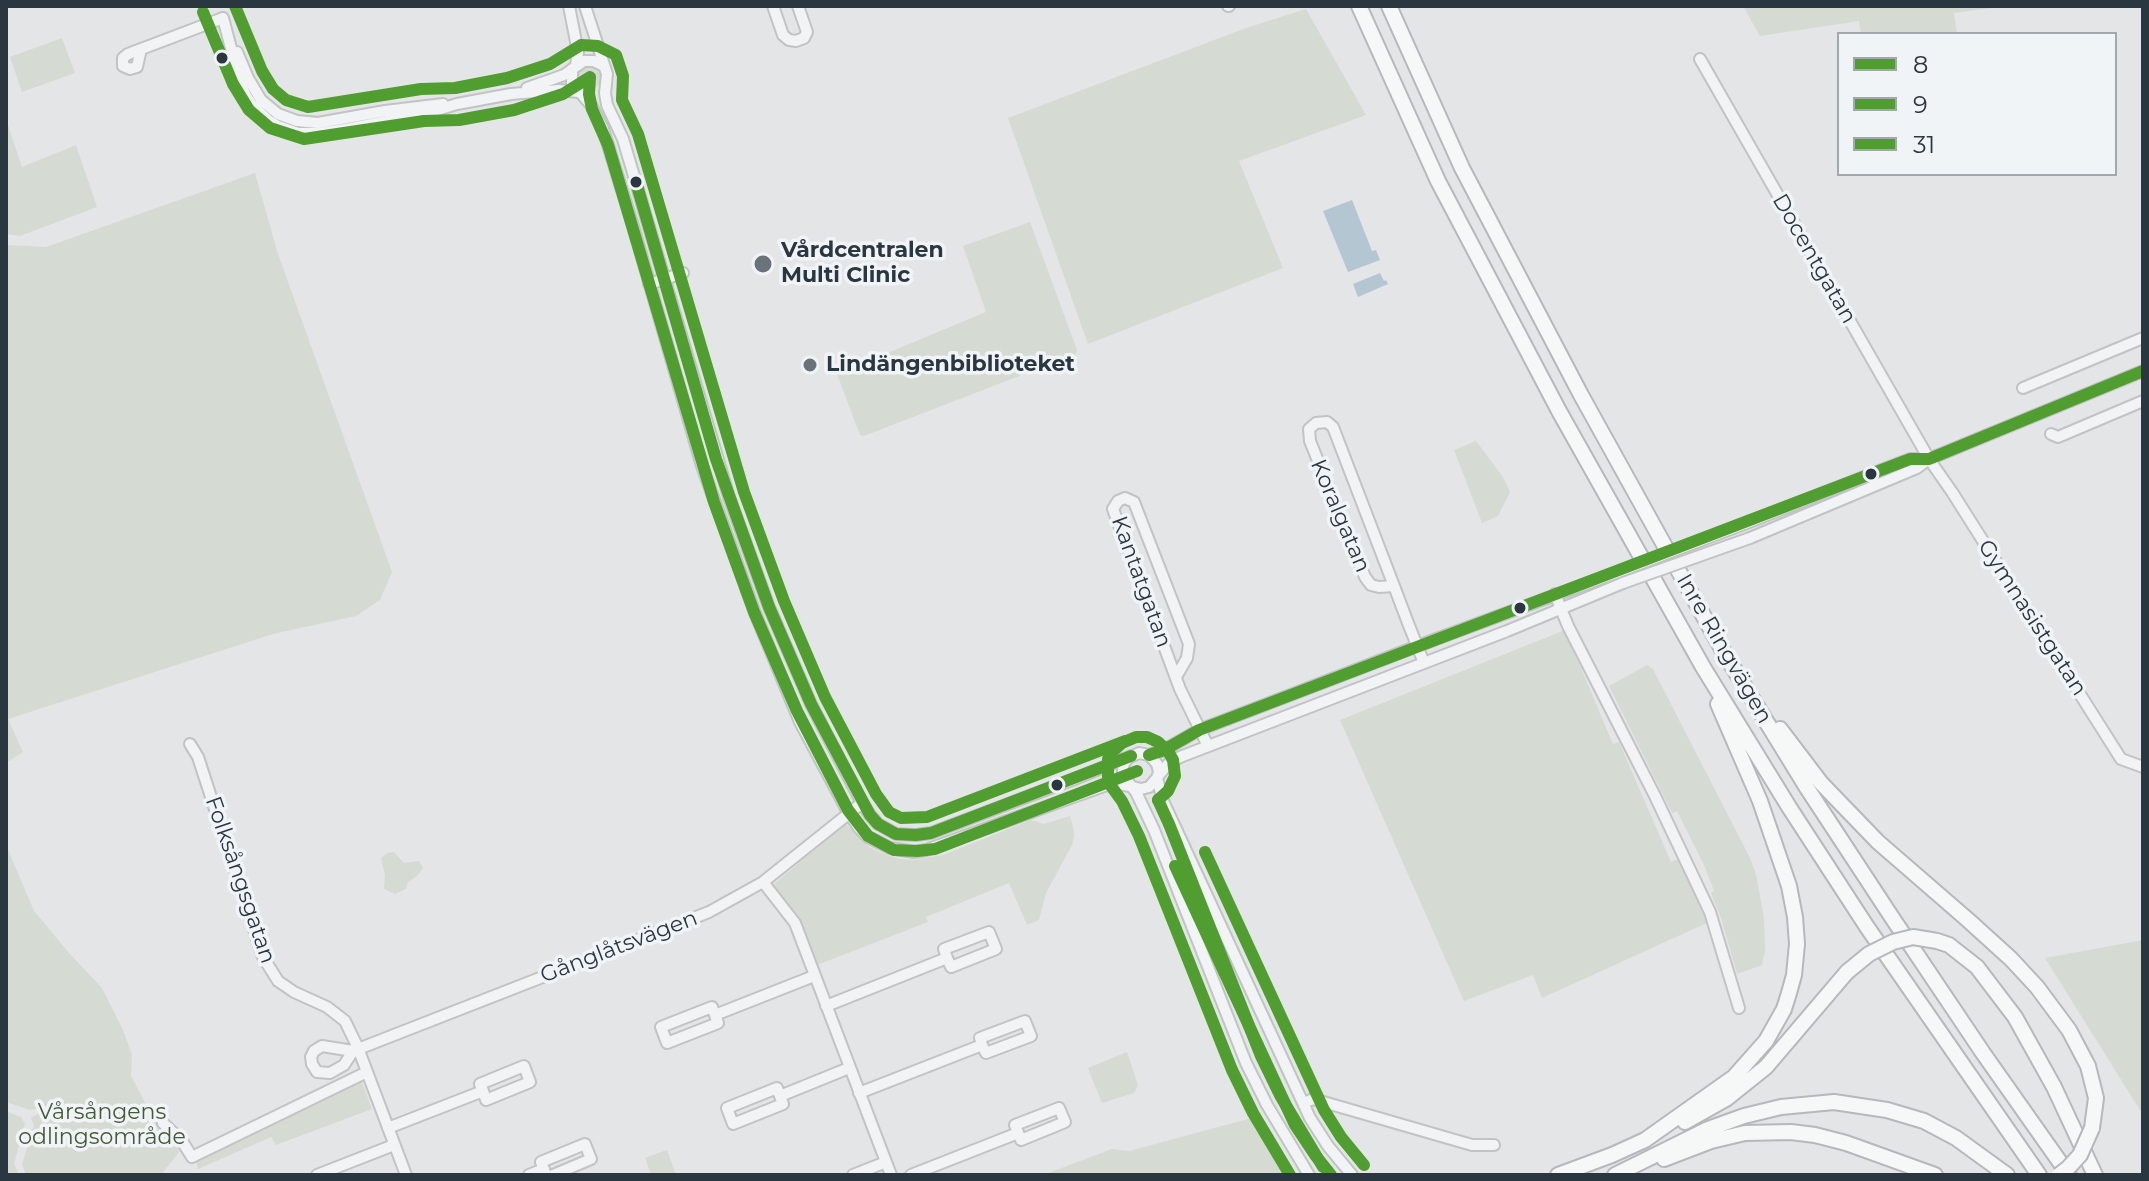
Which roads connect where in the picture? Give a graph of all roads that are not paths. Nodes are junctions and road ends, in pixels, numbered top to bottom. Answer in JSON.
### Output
{"nodes":[{"id":1,"x":218,"y":6,"type":"edge"},
{"id":2,"x":569,"y":6,"type":"edge"},
{"id":3,"x":585,"y":6,"type":"edge"},
{"id":4,"x":773,"y":6,"type":"edge"},
{"id":5,"x":798,"y":6,"type":"edge"},
{"id":6,"x":1358,"y":6,"type":"edge"},
{"id":7,"x":1390,"y":6,"type":"edge"},
{"id":8,"x":223,"y":18,"type":"junction"},
{"id":9,"x":141,"y":49,"type":"dead end"},
{"id":10,"x":1700,"y":59,"type":"dead end"},
{"id":11,"x":604,"y":66,"type":"junction"},
{"id":12,"x":574,"y":67,"type":"junction"},
{"id":13,"x":606,"y":85,"type":"junction"},
{"id":14,"x":582,"y":93,"type":"junction"},
{"id":15,"x":511,"y":94,"type":"junction"},
{"id":16,"x":683,"y":273,"type":"dead end"},
{"id":17,"x":664,"y":279,"type":"junction"},
{"id":18,"x":649,"y":284,"type":"junction"},
{"id":19,"x":2143,"y":338,"type":"edge"},
{"id":20,"x":2143,"y":371,"type":"edge"},
{"id":21,"x":2023,"y":388,"type":"dead end"},
{"id":22,"x":2143,"y":401,"type":"edge"},
{"id":23,"x":2051,"y":434,"type":"dead end"},
{"id":24,"x":1929,"y":459,"type":"junction"},
{"id":25,"x":1394,"y":586,"type":"junction"},
{"id":26,"x":1555,"y":594,"type":"junction"},
{"id":27,"x":1561,"y":609,"type":"junction"},
{"id":28,"x":1417,"y":646,"type":"junction"},
{"id":29,"x":1723,"y":651,"type":"junction"},
{"id":30,"x":1424,"y":663,"type":"junction"},
{"id":31,"x":1703,"y":667,"type":"junction"},
{"id":32,"x":1176,"y":677,"type":"junction"},
{"id":33,"x":1199,"y":730,"type":"junction"},
{"id":34,"x":190,"y":744,"type":"dead end"},
{"id":35,"x":1208,"y":746,"type":"junction"},
{"id":36,"x":1149,"y":755,"type":"junction"},
{"id":37,"x":1131,"y":756,"type":"junction"},
{"id":38,"x":2143,"y":767,"type":"edge"},
{"id":39,"x":1158,"y":777,"type":"junction"},
{"id":40,"x":1131,"y":787,"type":"junction"},
{"id":41,"x":862,"y":803,"type":"junction"},
{"id":42,"x":848,"y":812,"type":"junction"},
{"id":43,"x":763,"y":882,"type":"junction"},
{"id":44,"x":947,"y":958,"type":"junction"},
{"id":45,"x":814,"y":976,"type":"junction"},
{"id":46,"x":826,"y":1006,"type":"junction"},
{"id":47,"x":1739,"y":1008,"type":"dead end"},
{"id":48,"x":715,"y":1015,"type":"junction"},
{"id":49,"x":982,"y":1045,"type":"junction"},
{"id":50,"x":356,"y":1049,"type":"junction"},
{"id":51,"x":849,"y":1068,"type":"junction"},
{"id":52,"x":367,"y":1072,"type":"junction"},
{"id":53,"x":483,"y":1091,"type":"junction"},
{"id":54,"x":859,"y":1093,"type":"junction"},
{"id":55,"x":780,"y":1096,"type":"junction"},
{"id":56,"x":1304,"y":1103,"type":"junction"},
{"id":57,"x":163,"y":1123,"type":"dead end"},
{"id":58,"x":388,"y":1128,"type":"junction"},
{"id":59,"x":1018,"y":1133,"type":"junction"},
{"id":60,"x":1645,"y":1140,"type":"junction"},
{"id":61,"x":394,"y":1145,"type":"junction"},
{"id":62,"x":1494,"y":1145,"type":"dead end"},
{"id":63,"x":886,"y":1162,"type":"junction"},
{"id":64,"x":548,"y":1173,"type":"edge"},
{"id":65,"x":317,"y":1175,"type":"edge"},
{"id":66,"x":406,"y":1175,"type":"edge"},
{"id":67,"x":529,"y":1175,"type":"edge"},
{"id":68,"x":853,"y":1175,"type":"edge"},
{"id":69,"x":891,"y":1175,"type":"edge"},
{"id":70,"x":911,"y":1175,"type":"edge"},
{"id":71,"x":1309,"y":1175,"type":"edge"},
{"id":72,"x":1352,"y":1175,"type":"edge"},
{"id":73,"x":1558,"y":1175,"type":"edge"},
{"id":74,"x":1615,"y":1175,"type":"edge"},
{"id":75,"x":1623,"y":1175,"type":"edge"},
{"id":76,"x":1935,"y":1175,"type":"edge"},
{"id":77,"x":2007,"y":1175,"type":"edge"},
{"id":78,"x":2039,"y":1175,"type":"edge"},
{"id":79,"x":2059,"y":1175,"type":"edge"},
{"id":80,"x":2069,"y":1175,"type":"edge"},
{"id":81,"x":2095,"y":1175,"type":"edge"}],
"edges":[{"from":1,"to":8,"type":"street"},
{"from":2,"to":12,"type":"street"},
{"from":3,"to":11,"type":"street"},
{"from":4,"to":5,"type":"street"},
{"from":6,"to":31,"type":"highway","name":"Inre Ringvägen"},
{"from":7,"to":29,"type":"highway","name":"Inre Ringvägen"},
{"from":8,"to":9,"type":"street"},
{"from":8,"to":15,"type":"street"},
{"from":10,"to":24,"type":"street","name":"Docentgatan"},
{"from":11,"to":12,"type":"street"},
{"from":11,"to":13,"type":"street"},
{"from":12,"to":14,"type":"street"},
{"from":12,"to":15,"type":"street"},
{"from":13,"to":14,"type":"street"},
{"from":13,"to":17,"type":"street"},
{"from":14,"to":15,"type":"street"},
{"from":14,"to":18,"type":"street"},
{"from":16,"to":17,"type":"street"},
{"from":17,"to":18,"type":"street"},
{"from":17,"to":41,"type":"street"},
{"from":18,"to":42,"type":"street"},
{"from":19,"to":21,"type":"street"},
{"from":20,"to":24,"type":"street"},
{"from":22,"to":23,"type":"street"},
{"from":24,"to":26,"type":"street","bridge":true},
{"from":24,"to":27,"type":"street","bridge":true},
{"from":24,"to":38,"type":"street","name":"Gymnasistgatan"},
{"from":25,"to":25,"type":"street","name":"Koralgatan"},
{"from":25,"to":28,"type":"street","name":"Koralgatan"},
{"from":26,"to":27,"type":"street"},
{"from":26,"to":28,"type":"street"},
{"from":27,"to":30,"type":"street"},
{"from":27,"to":47,"type":"street"},
{"from":28,"to":30,"type":"street","name":"Koralgatan"},
{"from":28,"to":33,"type":"street"},
{"from":29,"to":79,"type":"highway","bridge":true},
{"from":29,"to":80,"type":"highway","name":"Inre Ringvägen"},
{"from":30,"to":35,"type":"street"},
{"from":31,"to":60,"type":"highway"},
{"from":31,"to":78,"type":"highway","name":"Inre Ringvägen"},
{"from":32,"to":32,"type":"street","name":"Kantatgatan"},
{"from":32,"to":33,"type":"street","name":"Kantatgatan"},
{"from":33,"to":35,"type":"street","name":"Kantatgatan"},
{"from":33,"to":36,"type":"street"},
{"from":34,"to":50,"type":"street","name":"Folksångsgatan"},
{"from":35,"to":39,"type":"street"},
{"from":36,"to":37,"type":"street"},
{"from":36,"to":39,"type":"street"},
{"from":37,"to":40,"type":"street"},
{"from":37,"to":41,"type":"street"},
{"from":39,"to":40,"type":"street"},
{"from":39,"to":56,"type":"street"},
{"from":40,"to":42,"type":"street"},
{"from":40,"to":71,"type":"street"},
{"from":41,"to":42,"type":"street","name":"Gånglåtsvägen"},
{"from":42,"to":43,"type":"street","name":"Gånglåtsvägen"},
{"from":43,"to":45,"type":"street"},
{"from":43,"to":50,"type":"street","name":"Gånglåtsvägen"},
{"from":44,"to":44,"type":"street"},
{"from":44,"to":46,"type":"street"},
{"from":45,"to":46,"type":"street"},
{"from":45,"to":48,"type":"street"},
{"from":46,"to":51,"type":"street"},
{"from":48,"to":48,"type":"street"},
{"from":49,"to":49,"type":"street"},
{"from":49,"to":54,"type":"street"},
{"from":50,"to":52,"type":"street","name":"Folksångsgatan"},
{"from":51,"to":54,"type":"street"},
{"from":51,"to":55,"type":"street"},
{"from":52,"to":57,"type":"street"},
{"from":52,"to":58,"type":"street","name":"Folksångsgatan"},
{"from":53,"to":53,"type":"street"},
{"from":53,"to":58,"type":"street"},
{"from":54,"to":63,"type":"street"},
{"from":55,"to":55,"type":"street"},
{"from":56,"to":62,"type":"street"},
{"from":56,"to":72,"type":"street"},
{"from":58,"to":61,"type":"street","name":"Folksångsgatan"},
{"from":59,"to":59,"type":"street"},
{"from":59,"to":70,"type":"street"},
{"from":60,"to":73,"type":"highway"},
{"from":60,"to":81,"type":"highway","bridge":true},
{"from":61,"to":65,"type":"street"},
{"from":61,"to":66,"type":"street","name":"Folksångsgatan"},
{"from":63,"to":68,"type":"street"},
{"from":63,"to":69,"type":"street"},
{"from":64,"to":67,"type":"street"},
{"from":74,"to":77,"type":"highway"},
{"from":75,"to":76,"type":"highway"}]}
